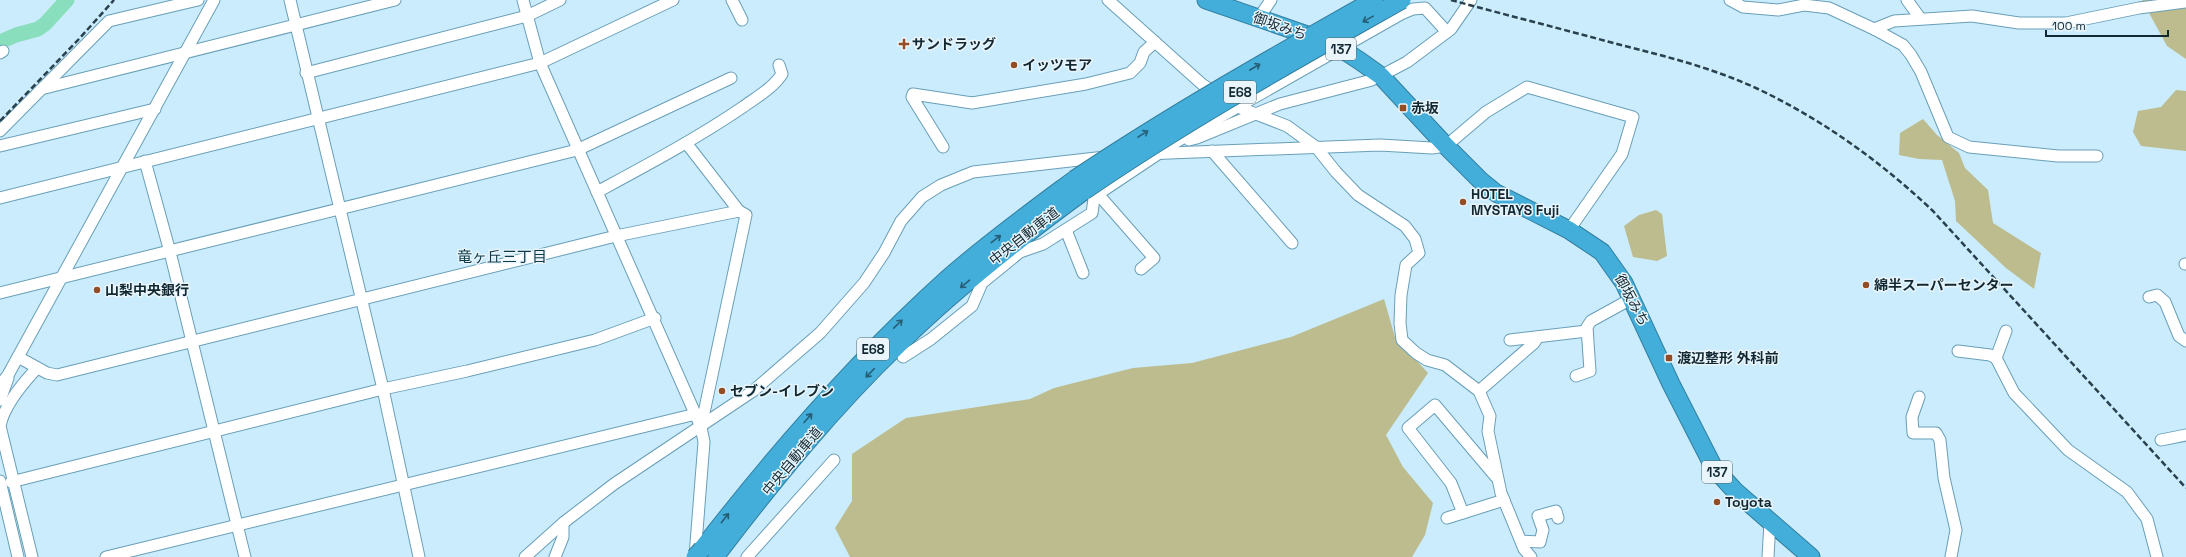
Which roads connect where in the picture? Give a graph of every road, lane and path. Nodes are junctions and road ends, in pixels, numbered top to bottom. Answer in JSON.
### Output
{"nodes":[{"id":1,"x":198,"y":0,"type":"edge"},
{"id":2,"x":214,"y":0,"type":"edge"},
{"id":3,"x":290,"y":0,"type":"edge"},
{"id":4,"x":395,"y":0,"type":"edge"},
{"id":5,"x":523,"y":0,"type":"edge"},
{"id":6,"x":560,"y":0,"type":"edge"},
{"id":7,"x":673,"y":0,"type":"edge"},
{"id":8,"x":732,"y":0,"type":"edge"},
{"id":9,"x":1108,"y":0,"type":"edge"},
{"id":10,"x":1206,"y":0,"type":"edge"},
{"id":11,"x":1271,"y":0,"type":"edge"},
{"id":12,"x":1374,"y":0,"type":"edge"},
{"id":13,"x":1402,"y":0,"type":"edge"},
{"id":14,"x":1471,"y":0,"type":"edge"},
{"id":15,"x":1730,"y":0,"type":"edge"},
{"id":16,"x":1907,"y":0,"type":"edge"},
{"id":17,"x":2186,"y":2,"type":"edge"},
{"id":18,"x":527,"y":16,"type":"junction"},
{"id":19,"x":1920,"y":18,"type":"junction"},
{"id":20,"x":1258,"y":19,"type":"junction"},
{"id":21,"x":742,"y":20,"type":"dead end"},
{"id":22,"x":296,"y":26,"type":"junction"},
{"id":23,"x":1874,"y":29,"type":"junction"},
{"id":24,"x":1447,"y":32,"type":"junction"},
{"id":25,"x":1155,"y":42,"type":"junction"},
{"id":26,"x":1340,"y":48,"type":"junction"},
{"id":27,"x":185,"y":54,"type":"junction"},
{"id":28,"x":540,"y":63,"type":"junction"},
{"id":29,"x":779,"y":65,"type":"dead end"},
{"id":30,"x":1388,"y":72,"type":"dead end"},
{"id":31,"x":306,"y":73,"type":"junction"},
{"id":32,"x":731,"y":78,"type":"dead end"},
{"id":33,"x":1372,"y":80,"type":"dead end"},
{"id":34,"x":45,"y":88,"type":"junction"},
{"id":35,"x":1238,"y":107,"type":"junction"},
{"id":36,"x":155,"y":109,"type":"junction"},
{"id":37,"x":1255,"y":115,"type":"junction"},
{"id":38,"x":317,"y":119,"type":"junction"},
{"id":39,"x":0,"y":131,"type":"edge"},
{"id":40,"x":1176,"y":142,"type":"junction"},
{"id":41,"x":687,"y":144,"type":"junction"},
{"id":42,"x":0,"y":146,"type":"edge"},
{"id":43,"x":1446,"y":146,"type":"junction"},
{"id":44,"x":943,"y":147,"type":"dead end"},
{"id":45,"x":1316,"y":147,"type":"junction"},
{"id":46,"x":577,"y":150,"type":"junction"},
{"id":47,"x":1212,"y":151,"type":"junction"},
{"id":48,"x":1159,"y":152,"type":"junction"},
{"id":49,"x":2097,"y":156,"type":"dead end"},
{"id":50,"x":146,"y":161,"type":"junction"},
{"id":51,"x":124,"y":166,"type":"junction"},
{"id":52,"x":1086,"y":188,"type":"junction"},
{"id":53,"x":597,"y":192,"type":"junction"},
{"id":54,"x":0,"y":198,"type":"edge"},
{"id":55,"x":340,"y":210,"type":"junction"},
{"id":56,"x":739,"y":211,"type":"junction"},
{"id":57,"x":1066,"y":230,"type":"junction"},
{"id":58,"x":1569,"y":230,"type":"junction"},
{"id":59,"x":616,"y":236,"type":"junction"},
{"id":60,"x":1292,"y":243,"type":"dead end"},
{"id":61,"x":170,"y":252,"type":"junction"},
{"id":62,"x":1141,"y":270,"type":"dead end"},
{"id":63,"x":1083,"y":272,"type":"dead end"},
{"id":64,"x":63,"y":278,"type":"junction"},
{"id":65,"x":0,"y":293,"type":"edge"},
{"id":66,"x":2149,"y":297,"type":"dead end"},
{"id":67,"x":1631,"y":299,"type":"junction"},
{"id":68,"x":361,"y":301,"type":"junction"},
{"id":69,"x":655,"y":318,"type":"junction"},
{"id":70,"x":1587,"y":331,"type":"junction"},
{"id":71,"x":2006,"y":331,"type":"dead end"},
{"id":72,"x":1538,"y":337,"type":"junction"},
{"id":73,"x":1510,"y":340,"type":"dead end"},
{"id":74,"x":2186,"y":341,"type":"edge"},
{"id":75,"x":191,"y":342,"type":"junction"},
{"id":76,"x":1958,"y":351,"type":"dead end"},
{"id":77,"x":18,"y":357,"type":"junction"},
{"id":78,"x":903,"y":357,"type":"dead end"},
{"id":79,"x":1996,"y":358,"type":"junction"},
{"id":80,"x":37,"y":368,"type":"junction"},
{"id":81,"x":8,"y":375,"type":"junction"},
{"id":82,"x":1576,"y":376,"type":"dead end"},
{"id":83,"x":0,"y":385,"type":"edge"},
{"id":84,"x":383,"y":389,"type":"junction"},
{"id":85,"x":1479,"y":391,"type":"junction"},
{"id":86,"x":1920,"y":397,"type":"dead end"},
{"id":87,"x":0,"y":400,"type":"edge"},
{"id":88,"x":696,"y":414,"type":"junction"},
{"id":89,"x":701,"y":427,"type":"junction"},
{"id":90,"x":215,"y":432,"type":"junction"},
{"id":91,"x":2186,"y":435,"type":"edge"},
{"id":92,"x":2161,"y":440,"type":"dead end"},
{"id":93,"x":834,"y":460,"type":"dead end"},
{"id":94,"x":1498,"y":479,"type":"junction"},
{"id":95,"x":8,"y":481,"type":"edge"},
{"id":96,"x":404,"y":483,"type":"junction"},
{"id":97,"x":1504,"y":500,"type":"junction"},
{"id":98,"x":1463,"y":513,"type":"junction"},
{"id":99,"x":1447,"y":518,"type":"dead end"},
{"id":100,"x":1558,"y":518,"type":"dead end"},
{"id":101,"x":1770,"y":522,"type":"junction"},
{"id":102,"x":563,"y":523,"type":"junction"},
{"id":103,"x":236,"y":524,"type":"junction"},
{"id":104,"x":1521,"y":541,"type":"junction"},
{"id":105,"x":704,"y":554,"type":"edge"},
{"id":106,"x":18,"y":557,"type":"edge"},
{"id":107,"x":32,"y":557,"type":"edge"},
{"id":108,"x":106,"y":557,"type":"edge"},
{"id":109,"x":245,"y":557,"type":"edge"},
{"id":110,"x":419,"y":557,"type":"edge"},
{"id":111,"x":525,"y":557,"type":"edge"},
{"id":112,"x":555,"y":557,"type":"edge"},
{"id":113,"x":747,"y":557,"type":"edge"},
{"id":114,"x":1531,"y":557,"type":"edge"},
{"id":115,"x":1768,"y":557,"type":"edge"},
{"id":116,"x":1811,"y":557,"type":"edge"},
{"id":117,"x":1951,"y":557,"type":"edge"},
{"id":118,"x":2157,"y":557,"type":"edge"}],
"edges":[{"from":1,"to":34,"type":"street"},
{"from":2,"to":27,"type":"street"},
{"from":3,"to":22,"type":"street"},
{"from":4,"to":22,"type":"street"},
{"from":5,"to":18,"type":"street"},
{"from":6,"to":18,"type":"street"},
{"from":7,"to":28,"type":"street"},
{"from":8,"to":21,"type":"street"},
{"from":9,"to":25,"type":"street"},
{"from":10,"to":20,"type":"highway","name":"御坂みち","number":"137"},
{"from":11,"to":20,"type":"street"},
{"from":52,"to":12,"type":"highway","name":"中央自動車道","number":"E68","one_way":true,"bridge":true},
{"from":13,"to":52,"type":"highway","name":"中央自動車道","number":"E68","one_way":true,"bridge":true},
{"from":14,"to":24,"type":"street"},
{"from":15,"to":23,"type":"street"},
{"from":16,"to":19,"type":"street"},
{"from":17,"to":19,"type":"street"},
{"from":18,"to":28,"type":"street"},
{"from":18,"to":31,"type":"street"},
{"from":19,"to":23,"type":"street"},
{"from":20,"to":26,"type":"highway","name":"御坂みち","number":"137"},
{"from":22,"to":27,"type":"street"},
{"from":22,"to":31,"type":"street"},
{"from":23,"to":49,"type":"street"},
{"from":24,"to":26,"type":"street"},
{"from":24,"to":30,"type":"street"},
{"from":25,"to":35,"type":"street"},
{"from":25,"to":44,"type":"street"},
{"from":26,"to":35,"type":"street"},
{"from":26,"to":43,"type":"highway","name":"御坂みち","number":"137"},
{"from":27,"to":34,"type":"street"},
{"from":27,"to":36,"type":"street"},
{"from":28,"to":38,"type":"street"},
{"from":28,"to":46,"type":"street"},
{"from":29,"to":41,"type":"street"},
{"from":31,"to":38,"type":"street"},
{"from":32,"to":46,"type":"street"},
{"from":33,"to":37,"type":"street"},
{"from":34,"to":39,"type":"street"},
{"from":35,"to":37,"type":"street"},
{"from":35,"to":40,"type":"street"},
{"from":36,"to":42,"type":"street"},
{"from":36,"to":51,"type":"street"},
{"from":37,"to":40,"type":"street"},
{"from":37,"to":45,"type":"street"},
{"from":38,"to":50,"type":"street"},
{"from":38,"to":55,"type":"street"},
{"from":40,"to":48,"type":"street"},
{"from":41,"to":53,"type":"street"},
{"from":41,"to":56,"type":"street"},
{"from":43,"to":45,"type":"street"},
{"from":43,"to":58,"type":"highway","name":"御坂みち","number":"137"},
{"from":43,"to":58,"type":"street"},
{"from":45,"to":47,"type":"street"},
{"from":45,"to":85,"type":"street"},
{"from":46,"to":53,"type":"street"},
{"from":46,"to":55,"type":"street"},
{"from":47,"to":48,"type":"street"},
{"from":47,"to":60,"type":"street"},
{"from":48,"to":52,"type":"street"},
{"from":48,"to":89,"type":"street"},
{"from":50,"to":51,"type":"street"},
{"from":50,"to":61,"type":"street"},
{"from":51,"to":54,"type":"street"},
{"from":51,"to":64,"type":"street"},
{"from":52,"to":57,"type":"street"},
{"from":52,"to":62,"type":"street"},
{"from":52,"to":105,"type":"highway","name":"中央自動車道","number":"E68"},
{"from":53,"to":59,"type":"street"},
{"from":55,"to":61,"type":"street"},
{"from":55,"to":68,"type":"street"},
{"from":56,"to":59,"type":"street"},
{"from":56,"to":89,"type":"street"},
{"from":57,"to":63,"type":"street"},
{"from":57,"to":78,"type":"street"},
{"from":58,"to":67,"type":"highway","name":"御坂みち","number":"137"},
{"from":59,"to":68,"type":"street"},
{"from":59,"to":69,"type":"street"},
{"from":61,"to":64,"type":"street"},
{"from":61,"to":75,"type":"street"},
{"from":64,"to":65,"type":"street"},
{"from":64,"to":77,"type":"street"},
{"from":66,"to":74,"type":"street"},
{"from":67,"to":70,"type":"street"},
{"from":67,"to":101,"type":"highway","name":"御坂みち","number":"137"},
{"from":68,"to":75,"type":"street"},
{"from":68,"to":84,"type":"street"},
{"from":69,"to":84,"type":"street"},
{"from":69,"to":88,"type":"street"},
{"from":70,"to":72,"type":"street"},
{"from":70,"to":82,"type":"street"},
{"from":71,"to":79,"type":"street"},
{"from":72,"to":73,"type":"street"},
{"from":72,"to":85,"type":"street"},
{"from":75,"to":80,"type":"street"},
{"from":75,"to":90,"type":"street"},
{"from":76,"to":79,"type":"street"},
{"from":77,"to":80,"type":"street"},
{"from":77,"to":81,"type":"street"},
{"from":79,"to":118,"type":"street"},
{"from":80,"to":95,"type":"street"},
{"from":81,"to":83,"type":"street"},
{"from":81,"to":87,"type":"street"},
{"from":84,"to":90,"type":"street"},
{"from":84,"to":96,"type":"street"},
{"from":85,"to":94,"type":"street"},
{"from":86,"to":117,"type":"street"},
{"from":88,"to":89,"type":"street"},
{"from":88,"to":96,"type":"street"},
{"from":89,"to":102,"type":"street"},
{"from":89,"to":105,"type":"street"},
{"from":90,"to":95,"type":"street"},
{"from":90,"to":103,"type":"street"},
{"from":91,"to":92,"type":"street"},
{"from":93,"to":113,"type":"street"},
{"from":94,"to":97,"type":"street"},
{"from":94,"to":98,"type":"street"},
{"from":95,"to":106,"type":"street"},
{"from":95,"to":107,"type":"street"},
{"from":96,"to":103,"type":"street"},
{"from":96,"to":110,"type":"street"},
{"from":97,"to":98,"type":"street"},
{"from":97,"to":104,"type":"street"},
{"from":98,"to":99,"type":"street"},
{"from":100,"to":104,"type":"street"},
{"from":101,"to":115,"type":"street"},
{"from":101,"to":116,"type":"highway","name":"御坂みち","number":"137"},
{"from":102,"to":111,"type":"street"},
{"from":102,"to":112,"type":"street"},
{"from":103,"to":108,"type":"street"},
{"from":103,"to":109,"type":"street"},
{"from":104,"to":114,"type":"street"}]}
